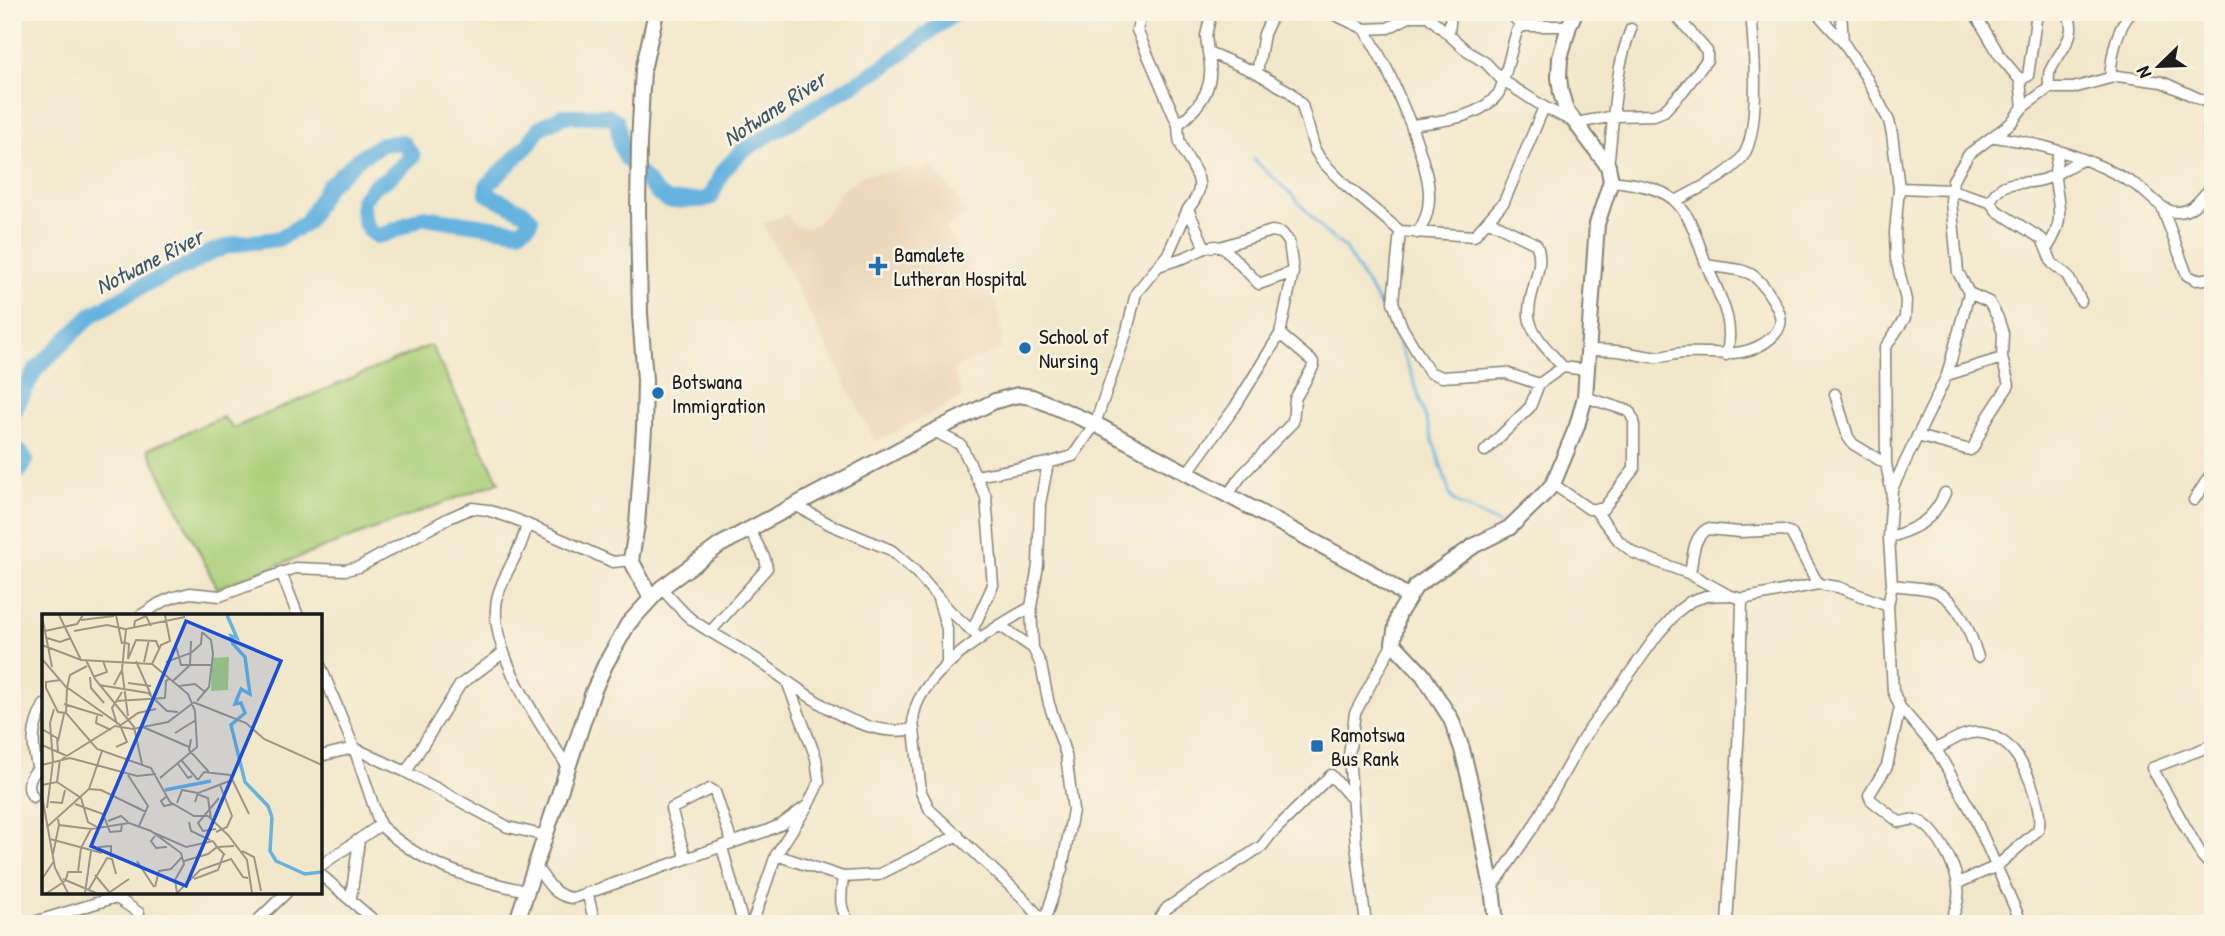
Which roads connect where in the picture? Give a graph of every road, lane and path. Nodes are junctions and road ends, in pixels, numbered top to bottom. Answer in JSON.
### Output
{"nodes":[{"id":1,"x":656,"y":12,"type":"edge"},
{"id":2,"x":1142,"y":12,"type":"edge"},
{"id":3,"x":1206,"y":12,"type":"edge"},
{"id":4,"x":1275,"y":12,"type":"edge"},
{"id":5,"x":1329,"y":12,"type":"edge"},
{"id":6,"x":1451,"y":12,"type":"edge"},
{"id":7,"x":1509,"y":12,"type":"edge"},
{"id":8,"x":1575,"y":12,"type":"edge"},
{"id":9,"x":1673,"y":12,"type":"edge"},
{"id":10,"x":1751,"y":12,"type":"edge"},
{"id":11,"x":1816,"y":12,"type":"edge"},
{"id":12,"x":1841,"y":12,"type":"edge"},
{"id":13,"x":1974,"y":12,"type":"edge"},
{"id":14,"x":2037,"y":12,"type":"edge"},
{"id":15,"x":2066,"y":12,"type":"edge"},
{"id":16,"x":2132,"y":12,"type":"edge"},
{"id":17,"x":1522,"y":26,"type":"junction"},
{"id":18,"x":1569,"y":26,"type":"junction"},
{"id":19,"x":1365,"y":29,"type":"junction"},
{"id":20,"x":1631,"y":29,"type":"dead end"},
{"id":21,"x":1449,"y":34,"type":"junction"},
{"id":22,"x":1843,"y":42,"type":"junction"},
{"id":23,"x":1208,"y":52,"type":"junction"},
{"id":24,"x":1257,"y":74,"type":"junction"},
{"id":25,"x":2110,"y":77,"type":"junction"},
{"id":26,"x":1502,"y":80,"type":"junction"},
{"id":27,"x":2020,"y":80,"type":"junction"},
{"id":28,"x":2049,"y":88,"type":"junction"},
{"id":29,"x":1545,"y":107,"type":"junction"},
{"id":30,"x":2023,"y":107,"type":"junction"},
{"id":31,"x":2213,"y":107,"type":"edge"},
{"id":32,"x":1615,"y":116,"type":"junction"},
{"id":33,"x":1576,"y":123,"type":"junction"},
{"id":34,"x":1178,"y":125,"type":"junction"},
{"id":35,"x":1411,"y":125,"type":"junction"},
{"id":36,"x":1995,"y":136,"type":"junction"},
{"id":37,"x":2059,"y":151,"type":"junction"},
{"id":38,"x":2083,"y":160,"type":"junction"},
{"id":39,"x":1608,"y":166,"type":"junction"},
{"id":40,"x":2054,"y":176,"type":"junction"},
{"id":41,"x":1611,"y":181,"type":"junction"},
{"id":42,"x":2211,"y":187,"type":"edge"},
{"id":43,"x":1899,"y":188,"type":"junction"},
{"id":44,"x":1951,"y":190,"type":"junction"},
{"id":45,"x":1676,"y":201,"type":"junction"},
{"id":46,"x":1990,"y":202,"type":"junction"},
{"id":47,"x":2162,"y":207,"type":"junction"},
{"id":48,"x":1188,"y":209,"type":"junction"},
{"id":49,"x":1489,"y":221,"type":"junction"},
{"id":50,"x":1400,"y":231,"type":"junction"},
{"id":51,"x":1417,"y":233,"type":"junction"},
{"id":52,"x":1220,"y":247,"type":"junction"},
{"id":53,"x":1205,"y":248,"type":"junction"},
{"id":54,"x":2048,"y":248,"type":"junction"},
{"id":55,"x":1161,"y":265,"type":"junction"},
{"id":56,"x":1707,"y":265,"type":"junction"},
{"id":57,"x":1293,"y":272,"type":"junction"},
{"id":58,"x":2213,"y":278,"type":"edge"},
{"id":59,"x":1969,"y":293,"type":"junction"},
{"id":60,"x":2081,"y":301,"type":"dead end"},
{"id":61,"x":1280,"y":334,"type":"junction"},
{"id":62,"x":1587,"y":350,"type":"junction"},
{"id":63,"x":1726,"y":355,"type":"junction"},
{"id":64,"x":2002,"y":358,"type":"junction"},
{"id":65,"x":1563,"y":367,"type":"junction"},
{"id":66,"x":1586,"y":370,"type":"junction"},
{"id":67,"x":1947,"y":375,"type":"junction"},
{"id":68,"x":1539,"y":384,"type":"junction"},
{"id":69,"x":1836,"y":394,"type":"dead end"},
{"id":70,"x":1585,"y":397,"type":"junction"},
{"id":71,"x":1095,"y":424,"type":"junction"},
{"id":72,"x":933,"y":430,"type":"junction"},
{"id":73,"x":1917,"y":436,"type":"junction"},
{"id":74,"x":1485,"y":451,"type":"dead end"},
{"id":75,"x":1048,"y":463,"type":"junction"},
{"id":76,"x":1886,"y":464,"type":"junction"},
{"id":77,"x":2213,"y":471,"type":"edge"},
{"id":78,"x":1187,"y":473,"type":"junction"},
{"id":79,"x":975,"y":476,"type":"junction"},
{"id":80,"x":1553,"y":484,"type":"junction"},
{"id":81,"x":1892,"y":489,"type":"junction"},
{"id":82,"x":1945,"y":493,"type":"dead end"},
{"id":83,"x":1227,"y":496,"type":"junction"},
{"id":84,"x":2194,"y":499,"type":"dead end"},
{"id":85,"x":795,"y":505,"type":"junction"},
{"id":86,"x":1595,"y":510,"type":"junction"},
{"id":87,"x":527,"y":524,"type":"junction"},
{"id":88,"x":750,"y":528,"type":"junction"},
{"id":89,"x":1889,"y":538,"type":"junction"},
{"id":90,"x":631,"y":560,"type":"junction"},
{"id":91,"x":281,"y":572,"type":"junction"},
{"id":92,"x":1374,"y":574,"type":"junction"},
{"id":93,"x":1690,"y":574,"type":"junction"},
{"id":94,"x":1818,"y":584,"type":"junction"},
{"id":95,"x":1892,"y":585,"type":"junction"},
{"id":96,"x":1412,"y":591,"type":"junction"},
{"id":97,"x":656,"y":593,"type":"junction"},
{"id":98,"x":936,"y":595,"type":"junction"},
{"id":99,"x":1728,"y":595,"type":"junction"},
{"id":100,"x":1742,"y":598,"type":"junction"},
{"id":101,"x":1888,"y":606,"type":"junction"},
{"id":102,"x":1031,"y":607,"type":"junction"},
{"id":103,"x":143,"y":614,"type":"edge"},
{"id":104,"x":297,"y":614,"type":"edge"},
{"id":105,"x":1398,"y":615,"type":"junction"},
{"id":106,"x":999,"y":625,"type":"junction"},
{"id":107,"x":711,"y":631,"type":"junction"},
{"id":108,"x":976,"y":634,"type":"junction"},
{"id":109,"x":1393,"y":643,"type":"junction"},
{"id":110,"x":1033,"y":648,"type":"junction"},
{"id":111,"x":504,"y":652,"type":"junction"},
{"id":112,"x":1978,"y":657,"type":"dead end"},
{"id":113,"x":947,"y":666,"type":"junction"},
{"id":114,"x":322,"y":670,"type":"edge"},
{"id":115,"x":788,"y":684,"type":"junction"},
{"id":116,"x":1900,"y":707,"type":"junction"},
{"id":117,"x":42,"y":710,"type":"edge"},
{"id":118,"x":914,"y":729,"type":"junction"},
{"id":119,"x":2213,"y":745,"type":"edge"},
{"id":120,"x":354,"y":748,"type":"junction"},
{"id":121,"x":1936,"y":749,"type":"junction"},
{"id":122,"x":322,"y":756,"type":"edge"},
{"id":123,"x":41,"y":767,"type":"edge"},
{"id":124,"x":568,"y":767,"type":"junction"},
{"id":125,"x":405,"y":772,"type":"junction"},
{"id":126,"x":33,"y":797,"type":"dead end"},
{"id":127,"x":1352,"y":799,"type":"junction"},
{"id":128,"x":808,"y":805,"type":"junction"},
{"id":129,"x":380,"y":825,"type":"junction"},
{"id":130,"x":958,"y":835,"type":"junction"},
{"id":131,"x":546,"y":836,"type":"junction"},
{"id":132,"x":359,"y":840,"type":"junction"},
{"id":133,"x":727,"y":845,"type":"junction"},
{"id":134,"x":776,"y":855,"type":"junction"},
{"id":135,"x":686,"y":859,"type":"junction"},
{"id":136,"x":322,"y":865,"type":"edge"},
{"id":137,"x":1997,"y":866,"type":"junction"},
{"id":138,"x":536,"y":867,"type":"junction"},
{"id":139,"x":2213,"y":868,"type":"edge"},
{"id":140,"x":322,"y":876,"type":"edge"},
{"id":141,"x":843,"y":877,"type":"junction"},
{"id":142,"x":1958,"y":883,"type":"junction"},
{"id":143,"x":1492,"y":888,"type":"junction"},
{"id":144,"x":527,"y":891,"type":"junction"},
{"id":145,"x":285,"y":894,"type":"edge"},
{"id":146,"x":588,"y":895,"type":"junction"},
{"id":147,"x":351,"y":898,"type":"junction"},
{"id":148,"x":139,"y":913,"type":"dead end"},
{"id":149,"x":1045,"y":923,"type":"edge"},
{"id":150,"x":28,"y":924,"type":"edge"},
{"id":151,"x":254,"y":924,"type":"edge"},
{"id":152,"x":378,"y":924,"type":"edge"},
{"id":153,"x":516,"y":924,"type":"edge"},
{"id":154,"x":592,"y":924,"type":"edge"},
{"id":155,"x":743,"y":924,"type":"edge"},
{"id":156,"x":752,"y":924,"type":"edge"},
{"id":157,"x":851,"y":924,"type":"edge"},
{"id":158,"x":1156,"y":924,"type":"edge"},
{"id":159,"x":1366,"y":924,"type":"edge"},
{"id":160,"x":1496,"y":924,"type":"edge"},
{"id":161,"x":1727,"y":924,"type":"edge"},
{"id":162,"x":1948,"y":924,"type":"edge"},
{"id":163,"x":2022,"y":924,"type":"edge"}],
"edges":[{"from":1,"to":90,"type":"street"},
{"from":2,"to":34,"type":"street"},
{"from":3,"to":23,"type":"street"},
{"from":4,"to":24,"type":"street"},
{"from":5,"to":19,"type":"street"},
{"from":6,"to":21,"type":"street"},
{"from":7,"to":17,"type":"street"},
{"from":8,"to":18,"type":"street"},
{"from":9,"to":32,"type":"street"},
{"from":10,"to":45,"type":"street"},
{"from":11,"to":22,"type":"street"},
{"from":12,"to":22,"type":"street"},
{"from":13,"to":27,"type":"street"},
{"from":14,"to":27,"type":"street"},
{"from":15,"to":28,"type":"street"},
{"from":16,"to":25,"type":"street"},
{"from":17,"to":18,"type":"street"},
{"from":17,"to":26,"type":"street"},
{"from":18,"to":33,"type":"street"},
{"from":19,"to":21,"type":"street"},
{"from":19,"to":35,"type":"street"},
{"from":20,"to":32,"type":"street"},
{"from":21,"to":26,"type":"street"},
{"from":22,"to":43,"type":"street"},
{"from":23,"to":24,"type":"street"},
{"from":23,"to":34,"type":"street"},
{"from":24,"to":50,"type":"street"},
{"from":25,"to":28,"type":"street"},
{"from":25,"to":31,"type":"street"},
{"from":26,"to":29,"type":"street"},
{"from":26,"to":35,"type":"street"},
{"from":27,"to":30,"type":"street"},
{"from":28,"to":30,"type":"street"},
{"from":29,"to":33,"type":"street"},
{"from":29,"to":49,"type":"street"},
{"from":30,"to":36,"type":"street"},
{"from":31,"to":42,"type":"street"},
{"from":32,"to":33,"type":"street"},
{"from":32,"to":39,"type":"street"},
{"from":33,"to":39,"type":"street"},
{"from":34,"to":48,"type":"street"},
{"from":35,"to":51,"type":"street"},
{"from":36,"to":37,"type":"street"},
{"from":36,"to":44,"type":"street"},
{"from":37,"to":38,"type":"street"},
{"from":37,"to":40,"type":"street"},
{"from":38,"to":40,"type":"street"},
{"from":38,"to":47,"type":"street"},
{"from":39,"to":41,"type":"street"},
{"from":40,"to":46,"type":"street"},
{"from":40,"to":54,"type":"street"},
{"from":41,"to":45,"type":"street"},
{"from":41,"to":62,"type":"street"},
{"from":42,"to":47,"type":"street"},
{"from":43,"to":44,"type":"street"},
{"from":43,"to":76,"type":"street"},
{"from":44,"to":46,"type":"street"},
{"from":44,"to":59,"type":"street"},
{"from":45,"to":56,"type":"street"},
{"from":46,"to":54,"type":"street"},
{"from":47,"to":58,"type":"street"},
{"from":48,"to":53,"type":"street"},
{"from":48,"to":55,"type":"street"},
{"from":49,"to":51,"type":"street"},
{"from":49,"to":65,"type":"street"},
{"from":50,"to":51,"type":"street"},
{"from":50,"to":68,"type":"street"},
{"from":52,"to":53,"type":"street"},
{"from":52,"to":57,"type":"street"},
{"from":52,"to":57,"type":"street"},
{"from":53,"to":55,"type":"street"},
{"from":54,"to":60,"type":"street"},
{"from":55,"to":71,"type":"street"},
{"from":56,"to":63,"type":"street"},
{"from":56,"to":63,"type":"street"},
{"from":57,"to":61,"type":"street"},
{"from":59,"to":64,"type":"street"},
{"from":59,"to":67,"type":"street"},
{"from":61,"to":78,"type":"street"},
{"from":61,"to":83,"type":"street"},
{"from":62,"to":63,"type":"street"},
{"from":62,"to":66,"type":"street"},
{"from":64,"to":67,"type":"street"},
{"from":64,"to":73,"type":"street"},
{"from":65,"to":66,"type":"street"},
{"from":65,"to":68,"type":"street"},
{"from":66,"to":70,"type":"street"},
{"from":67,"to":73,"type":"street"},
{"from":68,"to":74,"type":"street"},
{"from":69,"to":76,"type":"street"},
{"from":70,"to":80,"type":"street"},
{"from":70,"to":86,"type":"street"},
{"from":71,"to":72,"type":"street"},
{"from":71,"to":75,"type":"street"},
{"from":71,"to":78,"type":"street"},
{"from":72,"to":79,"type":"street"},
{"from":72,"to":85,"type":"street"},
{"from":73,"to":81,"type":"street"},
{"from":75,"to":79,"type":"street"},
{"from":75,"to":102,"type":"street"},
{"from":76,"to":81,"type":"street"},
{"from":77,"to":84,"type":"street"},
{"from":78,"to":83,"type":"street"},
{"from":79,"to":108,"type":"street"},
{"from":80,"to":86,"type":"street"},
{"from":80,"to":96,"type":"street"},
{"from":81,"to":89,"type":"street"},
{"from":82,"to":89,"type":"street"},
{"from":83,"to":92,"type":"street"},
{"from":85,"to":88,"type":"street"},
{"from":85,"to":98,"type":"street"},
{"from":86,"to":93,"type":"street"},
{"from":87,"to":90,"type":"street"},
{"from":87,"to":91,"type":"street"},
{"from":87,"to":111,"type":"street"},
{"from":88,"to":97,"type":"street"},
{"from":88,"to":107,"type":"street"},
{"from":89,"to":95,"type":"street"},
{"from":90,"to":97,"type":"street"},
{"from":91,"to":103,"type":"street"},
{"from":91,"to":104,"type":"street"},
{"from":92,"to":96,"type":"street"},
{"from":92,"to":105,"type":"street"},
{"from":93,"to":94,"type":"street"},
{"from":93,"to":99,"type":"street"},
{"from":94,"to":100,"type":"street"},
{"from":94,"to":101,"type":"street"},
{"from":95,"to":101,"type":"street"},
{"from":95,"to":112,"type":"street"},
{"from":96,"to":105,"type":"street"},
{"from":97,"to":107,"type":"street"},
{"from":97,"to":124,"type":"street"},
{"from":98,"to":108,"type":"street"},
{"from":98,"to":113,"type":"street"},
{"from":99,"to":100,"type":"street"},
{"from":99,"to":143,"type":"street"},
{"from":100,"to":161,"type":"street"},
{"from":101,"to":116,"type":"street"},
{"from":102,"to":106,"type":"street"},
{"from":102,"to":110,"type":"street"},
{"from":105,"to":109,"type":"street"},
{"from":106,"to":108,"type":"street"},
{"from":106,"to":110,"type":"street"},
{"from":107,"to":115,"type":"street"},
{"from":108,"to":113,"type":"street"},
{"from":109,"to":127,"type":"street"},
{"from":109,"to":143,"type":"street"},
{"from":110,"to":149,"type":"street"},
{"from":111,"to":124,"type":"street"},
{"from":111,"to":125,"type":"street"},
{"from":113,"to":118,"type":"street"},
{"from":114,"to":120,"type":"street"},
{"from":115,"to":118,"type":"street"},
{"from":115,"to":128,"type":"street"},
{"from":116,"to":121,"type":"street"},
{"from":116,"to":142,"type":"street"},
{"from":117,"to":123,"type":"street"},
{"from":118,"to":130,"type":"street"},
{"from":119,"to":139,"type":"street"},
{"from":120,"to":122,"type":"street"},
{"from":120,"to":125,"type":"street"},
{"from":120,"to":129,"type":"street"},
{"from":121,"to":137,"type":"street"},
{"from":121,"to":137,"type":"street"},
{"from":123,"to":126,"type":"street"},
{"from":124,"to":131,"type":"street"},
{"from":125,"to":131,"type":"street"},
{"from":127,"to":158,"type":"street"},
{"from":127,"to":159,"type":"street"},
{"from":128,"to":133,"type":"street"},
{"from":128,"to":134,"type":"street"},
{"from":129,"to":132,"type":"street"},
{"from":129,"to":144,"type":"street"},
{"from":130,"to":141,"type":"street"},
{"from":130,"to":149,"type":"street"},
{"from":131,"to":138,"type":"street"},
{"from":132,"to":136,"type":"street"},
{"from":132,"to":147,"type":"street"},
{"from":133,"to":135,"type":"street"},
{"from":133,"to":135,"type":"street"},
{"from":133,"to":155,"type":"street"},
{"from":134,"to":141,"type":"street"},
{"from":134,"to":156,"type":"street"},
{"from":135,"to":146,"type":"street"},
{"from":137,"to":142,"type":"street"},
{"from":137,"to":163,"type":"street"},
{"from":138,"to":144,"type":"street"},
{"from":138,"to":146,"type":"street"},
{"from":140,"to":147,"type":"street"},
{"from":141,"to":157,"type":"street"},
{"from":142,"to":162,"type":"street"},
{"from":143,"to":160,"type":"street"},
{"from":144,"to":153,"type":"street"},
{"from":145,"to":151,"type":"street"},
{"from":146,"to":154,"type":"street"},
{"from":147,"to":152,"type":"street"},
{"from":148,"to":150,"type":"street"}]}
